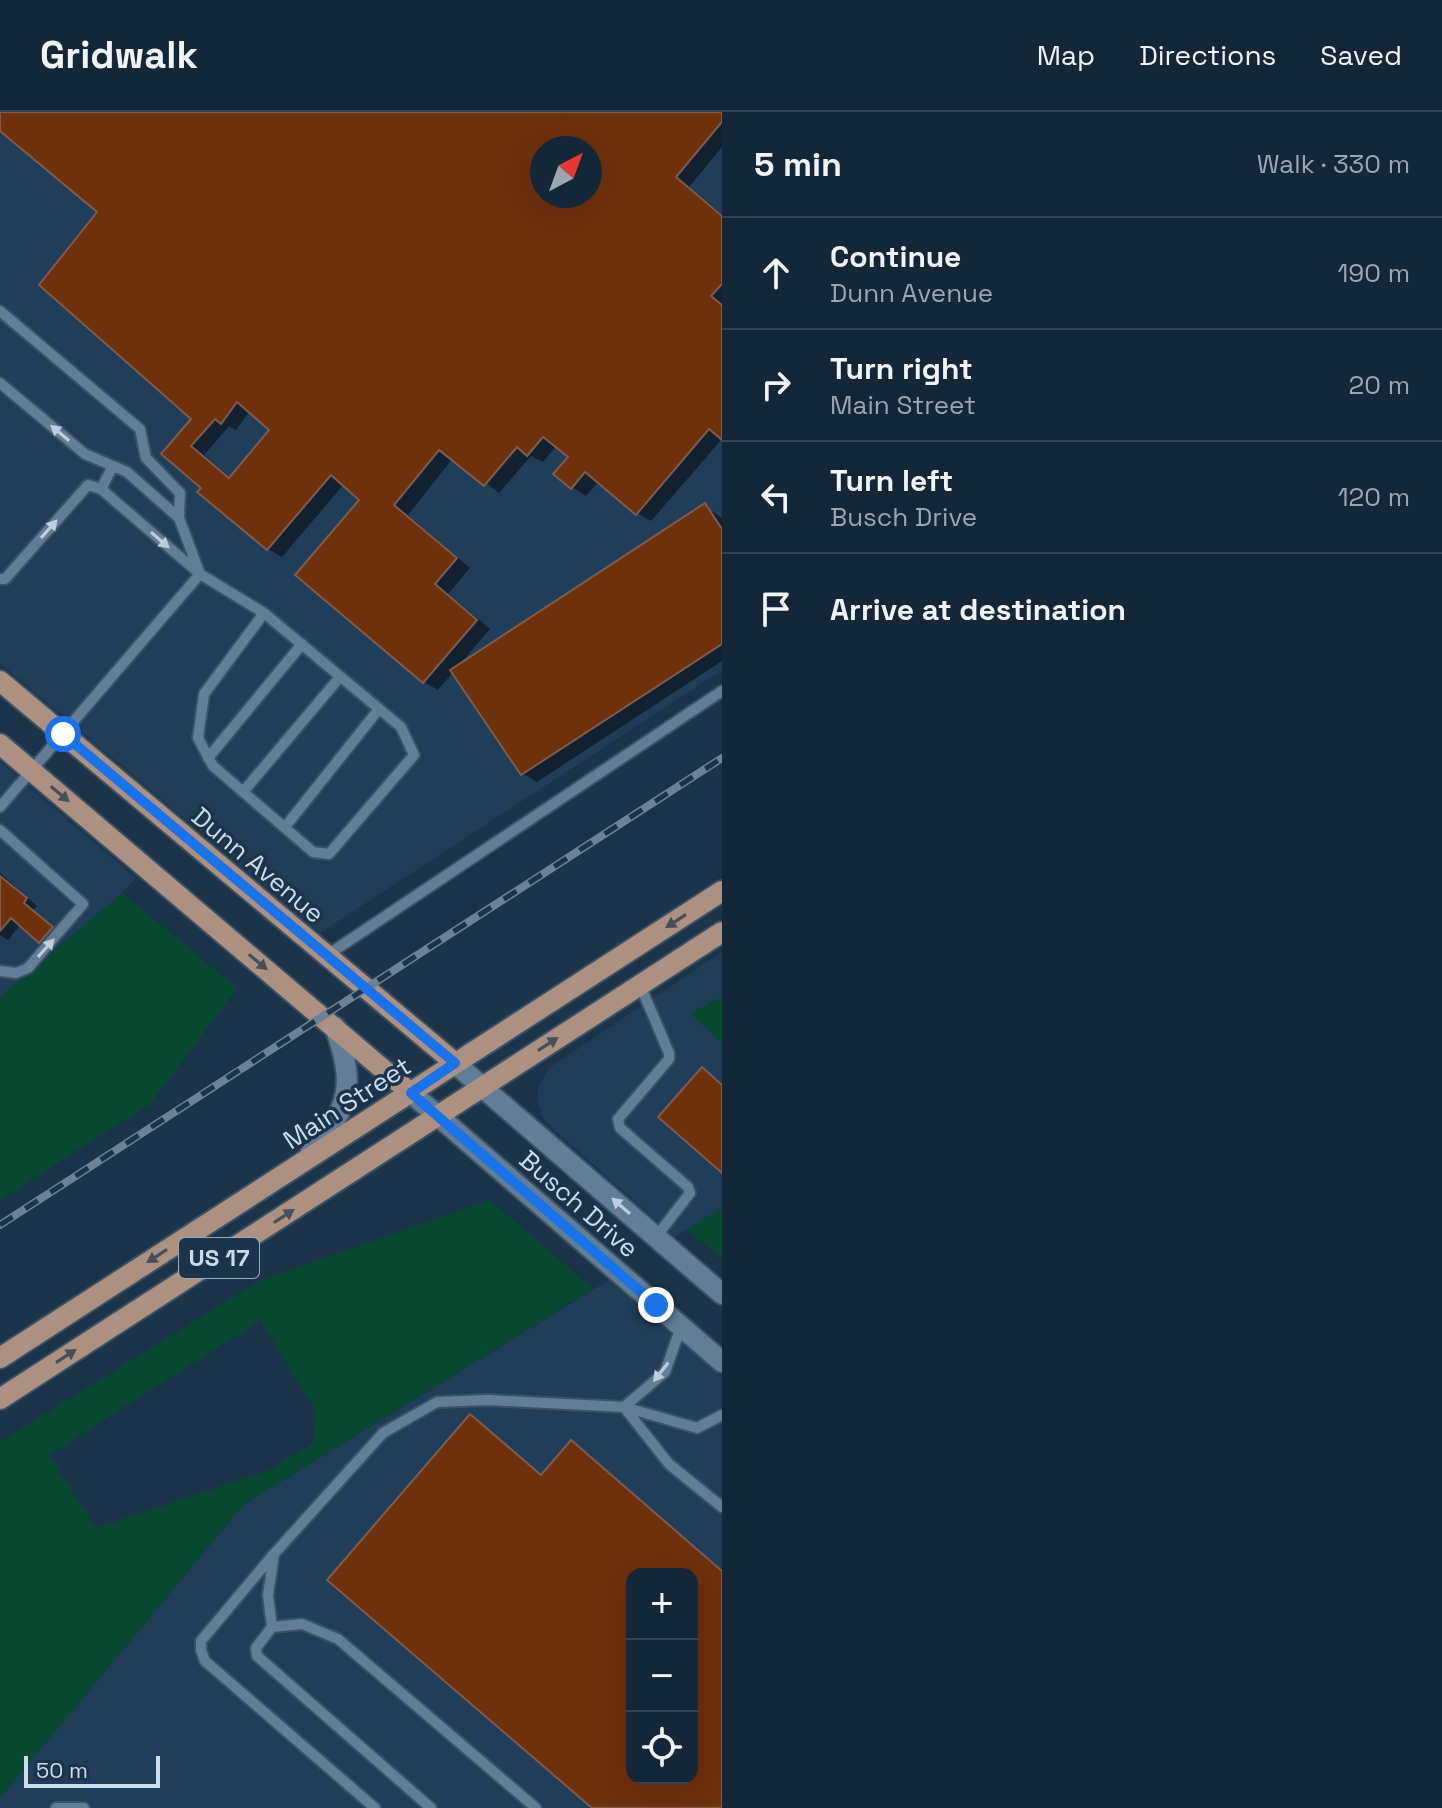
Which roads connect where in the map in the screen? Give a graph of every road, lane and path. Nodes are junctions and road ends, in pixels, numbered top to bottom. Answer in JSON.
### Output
{"nodes":[{"id":1,"x":0,"y":311,"type":"edge"},
{"id":2,"x":0,"y":383,"type":"edge"},
{"id":3,"x":113,"y":466,"type":"junction"},
{"id":4,"x":101,"y":489,"type":"junction"},
{"id":5,"x":179,"y":518,"type":"junction"},
{"id":6,"x":200,"y":574,"type":"junction"},
{"id":7,"x":0,"y":579,"type":"edge"},
{"id":8,"x":264,"y":613,"type":"junction"},
{"id":9,"x":302,"y":644,"type":"junction"},
{"id":10,"x":340,"y":677,"type":"junction"},
{"id":11,"x":0,"y":681,"type":"edge"},
{"id":12,"x":722,"y":691,"type":"edge"},
{"id":13,"x":379,"y":709,"type":"junction"},
{"id":14,"x":63,"y":734,"type":"junction"},
{"id":15,"x":0,"y":744,"type":"edge"},
{"id":16,"x":208,"y":758,"type":"junction"},
{"id":17,"x":31,"y":770,"type":"junction"},
{"id":18,"x":243,"y":792,"type":"junction"},
{"id":19,"x":0,"y":807,"type":"edge"},
{"id":20,"x":285,"y":827,"type":"junction"},
{"id":21,"x":0,"y":830,"type":"edge"},
{"id":22,"x":722,"y":891,"type":"edge"},
{"id":23,"x":722,"y":932,"type":"edge"},
{"id":24,"x":326,"y":956,"type":"junction"},
{"id":25,"x":0,"y":971,"type":"edge"},
{"id":26,"x":640,"y":985,"type":"junction"},
{"id":27,"x":335,"y":1027,"type":"junction"},
{"id":28,"x":455,"y":1063,"type":"junction"},
{"id":29,"x":482,"y":1087,"type":"junction"},
{"id":30,"x":411,"y":1093,"type":"junction"},
{"id":31,"x":438,"y":1116,"type":"junction"},
{"id":32,"x":304,"y":1162,"type":"junction"},
{"id":33,"x":656,"y":1237,"type":"junction"},
{"id":34,"x":722,"y":1294,"type":"edge"},
{"id":35,"x":681,"y":1327,"type":"junction"},
{"id":36,"x":0,"y":1358,"type":"edge"},
{"id":37,"x":722,"y":1362,"type":"edge"},
{"id":38,"x":0,"y":1399,"type":"edge"},
{"id":39,"x":624,"y":1407,"type":"junction"},
{"id":40,"x":722,"y":1415,"type":"edge"},
{"id":41,"x":722,"y":1507,"type":"edge"},
{"id":42,"x":274,"y":1554,"type":"junction"},
{"id":43,"x":272,"y":1627,"type":"junction"},
{"id":44,"x":56,"y":1808,"type":"edge"},
{"id":45,"x":84,"y":1808,"type":"edge"},
{"id":46,"x":375,"y":1808,"type":"edge"},
{"id":47,"x":431,"y":1808,"type":"edge"},
{"id":48,"x":536,"y":1808,"type":"edge"}],
"edges":[{"from":1,"to":5,"type":"lane"},
{"from":3,"to":2,"type":"lane","one_way":true},
{"from":3,"to":4,"type":"lane"},
{"from":3,"to":5,"type":"lane"},
{"from":4,"to":6,"type":"lane","one_way":true},
{"from":7,"to":4,"type":"lane","one_way":true},
{"from":5,"to":6,"type":"lane"},
{"from":6,"to":8,"type":"lane"},
{"from":6,"to":14,"type":"lane"},
{"from":8,"to":9,"type":"lane"},
{"from":8,"to":16,"type":"lane"},
{"from":9,"to":10,"type":"lane"},
{"from":9,"to":16,"type":"lane"},
{"from":10,"to":13,"type":"lane"},
{"from":10,"to":18,"type":"lane"},
{"from":11,"to":14,"type":"main road","name":"Dunn Avenue"},
{"from":12,"to":24,"type":"lane"},
{"from":13,"to":20,"type":"lane"},
{"from":13,"to":20,"type":"lane"},
{"from":14,"to":17,"type":"lane"},
{"from":14,"to":24,"type":"main road","name":"Dunn Avenue"},
{"from":15,"to":17,"type":"main road"},
{"from":16,"to":18,"type":"lane"},
{"from":17,"to":19,"type":"lane"},
{"from":17,"to":27,"type":"main road","one_way":true},
{"from":18,"to":20,"type":"lane"},
{"from":25,"to":21,"type":"lane","one_way":true},
{"from":22,"to":28,"type":"main road","name":"Main Street","number":"US 17","one_way":true},
{"from":23,"to":26,"type":"main road","number":"US 17"},
{"from":24,"to":28,"type":"main road","name":"Dunn Avenue"},
{"from":29,"to":26,"type":"main road","number":"US 17","one_way":true},
{"from":26,"to":33,"type":"lane"},
{"from":27,"to":30,"type":"main road"},
{"from":27,"to":32,"type":"street"},
{"from":28,"to":29,"type":"street","name":"Dunn Avenue"},
{"from":28,"to":30,"type":"main road","name":"Main Street","number":"US 17"},
{"from":29,"to":31,"type":"main road","number":"US 17"},
{"from":33,"to":29,"type":"street","name":"Busch Drive","one_way":true},
{"from":30,"to":31,"type":"street"},
{"from":30,"to":32,"type":"main road","name":"Main Street","number":"US 17"},
{"from":31,"to":35,"type":"street","name":"Busch Drive"},
{"from":38,"to":31,"type":"main road","number":"US 17","one_way":true},
{"from":32,"to":36,"type":"main road","name":"Main Street","number":"US 17","one_way":true},
{"from":33,"to":34,"type":"street","name":"Busch Drive"},
{"from":35,"to":37,"type":"street","name":"Busch Drive"},
{"from":35,"to":39,"type":"lane","one_way":true},
{"from":39,"to":40,"type":"lane"},
{"from":39,"to":41,"type":"lane"},
{"from":39,"to":42,"type":"lane"},
{"from":42,"to":43,"type":"lane"},
{"from":42,"to":46,"type":"lane"},
{"from":43,"to":47,"type":"lane"},
{"from":43,"to":48,"type":"lane"},
{"from":44,"to":45,"type":"lane"}]}
